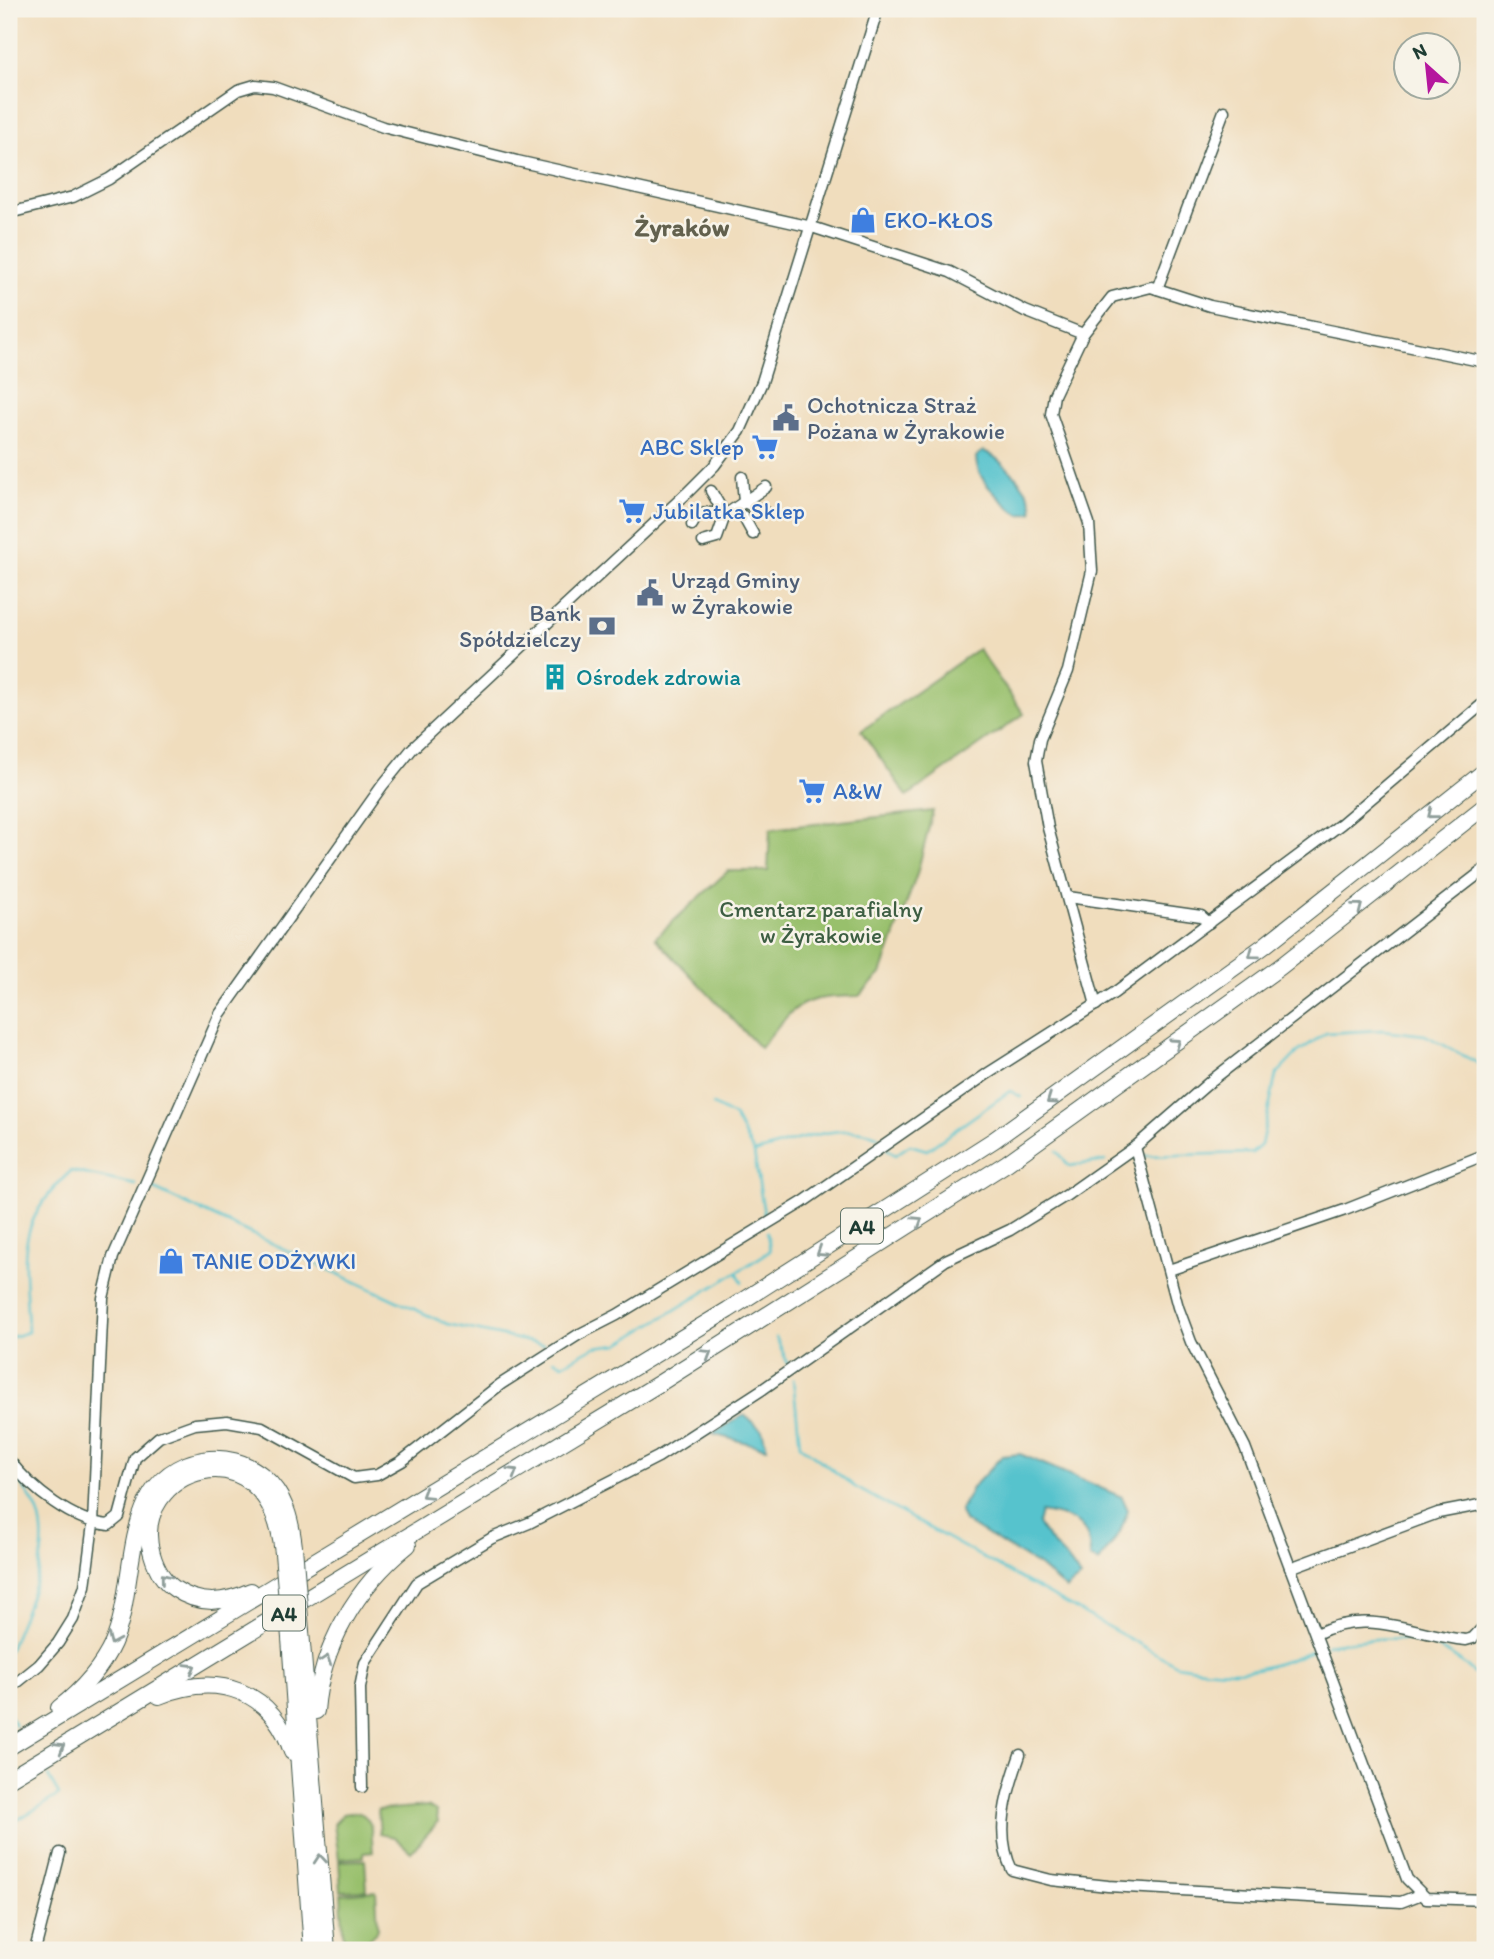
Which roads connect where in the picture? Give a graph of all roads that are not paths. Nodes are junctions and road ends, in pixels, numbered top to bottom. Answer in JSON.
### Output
{"nodes":[{"id":1,"x":878,"y":9,"type":"edge"},
{"id":2,"x":1224,"y":111,"type":"dead end"},
{"id":3,"x":9,"y":213,"type":"edge"},
{"id":4,"x":812,"y":227,"type":"junction"},
{"id":5,"x":1157,"y":289,"type":"junction"},
{"id":6,"x":1083,"y":334,"type":"junction"},
{"id":7,"x":1485,"y":362,"type":"edge"},
{"id":8,"x":741,"y":477,"type":"dead end"},
{"id":9,"x":765,"y":487,"type":"dead end"},
{"id":10,"x":711,"y":491,"type":"dead end"},
{"id":11,"x":744,"y":502,"type":"junction"},
{"id":12,"x":765,"y":512,"type":"dead end"},
{"id":13,"x":725,"y":515,"type":"junction"},
{"id":14,"x":753,"y":534,"type":"dead end"},
{"id":15,"x":1485,"y":702,"type":"edge"},
{"id":16,"x":1485,"y":771,"type":"edge"},
{"id":17,"x":1485,"y":806,"type":"edge"},
{"id":18,"x":1485,"y":869,"type":"edge"},
{"id":19,"x":1068,"y":897,"type":"junction"},
{"id":20,"x":1209,"y":923,"type":"junction"},
{"id":21,"x":1096,"y":1005,"type":"junction"},
{"id":22,"x":1135,"y":1147,"type":"junction"},
{"id":23,"x":1484,"y":1155,"type":"edge"},
{"id":24,"x":1169,"y":1270,"type":"junction"},
{"id":25,"x":9,"y":1460,"type":"edge"},
{"id":26,"x":1485,"y":1504,"type":"edge"},
{"id":27,"x":455,"y":1508,"type":"junction"},
{"id":28,"x":93,"y":1524,"type":"junction"},
{"id":29,"x":289,"y":1550,"type":"junction"},
{"id":30,"x":305,"y":1568,"type":"junction"},
{"id":31,"x":1290,"y":1568,"type":"junction"},
{"id":32,"x":1485,"y":1625,"type":"edge"},
{"id":33,"x":1316,"y":1634,"type":"junction"},
{"id":34,"x":295,"y":1635,"type":"junction"},
{"id":35,"x":9,"y":1689,"type":"edge"},
{"id":36,"x":112,"y":1716,"type":"junction"},
{"id":37,"x":13,"y":1745,"type":"edge"},
{"id":38,"x":312,"y":1752,"type":"junction"},
{"id":39,"x":1020,"y":1755,"type":"dead end"},
{"id":40,"x":9,"y":1779,"type":"edge"},
{"id":41,"x":362,"y":1787,"type":"dead end"},
{"id":42,"x":301,"y":1789,"type":"junction"},
{"id":43,"x":60,"y":1853,"type":"dead end"},
{"id":44,"x":1419,"y":1895,"type":"junction"},
{"id":45,"x":1485,"y":1900,"type":"edge"},
{"id":46,"x":35,"y":1950,"type":"edge"},
{"id":47,"x":312,"y":1950,"type":"edge"},
{"id":48,"x":327,"y":1950,"type":"edge"}],
"edges":[{"from":1,"to":4,"type":"street"},
{"from":2,"to":5,"type":"street"},
{"from":3,"to":4,"type":"street"},
{"from":4,"to":6,"type":"street"},
{"from":4,"to":28,"type":"street"},
{"from":5,"to":6,"type":"street"},
{"from":5,"to":7,"type":"street"},
{"from":6,"to":19,"type":"street"},
{"from":8,"to":11,"type":"street"},
{"from":9,"to":11,"type":"street"},
{"from":10,"to":13,"type":"street"},
{"from":11,"to":12,"type":"street"},
{"from":11,"to":13,"type":"street"},
{"from":13,"to":13,"type":"street"},
{"from":13,"to":14,"type":"street"},
{"from":15,"to":20,"type":"street"},
{"from":16,"to":30,"type":"highway","number":"A4","one_way":true},
{"from":27,"to":17,"type":"highway","number":"A4","one_way":true},
{"from":18,"to":22,"type":"street"},
{"from":19,"to":20,"type":"street"},
{"from":19,"to":21,"type":"street"},
{"from":20,"to":21,"type":"street"},
{"from":21,"to":28,"type":"street"},
{"from":22,"to":24,"type":"street"},
{"from":22,"to":41,"type":"street"},
{"from":23,"to":24,"type":"street"},
{"from":24,"to":31,"type":"street"},
{"from":25,"to":28,"type":"street"},
{"from":26,"to":31,"type":"street"},
{"from":36,"to":27,"type":"highway","number":"A4","one_way":true},
{"from":38,"to":27,"type":"highway","one_way":true},
{"from":28,"to":35,"type":"street"},
{"from":30,"to":29,"type":"highway","one_way":true},
{"from":29,"to":34,"type":"highway","bridge":true},
{"from":29,"to":37,"type":"highway","one_way":true},
{"from":30,"to":37,"type":"highway","number":"A4"},
{"from":31,"to":33,"type":"street"},
{"from":32,"to":33,"type":"street"},
{"from":33,"to":44,"type":"street"},
{"from":34,"to":38,"type":"highway"},
{"from":34,"to":42,"type":"highway"},
{"from":40,"to":36,"type":"highway","number":"A4","one_way":true},
{"from":36,"to":42,"type":"highway"},
{"from":48,"to":38,"type":"highway","one_way":true},
{"from":39,"to":44,"type":"street"},
{"from":42,"to":47,"type":"highway"},
{"from":43,"to":46,"type":"street"},
{"from":44,"to":45,"type":"street"}]}
